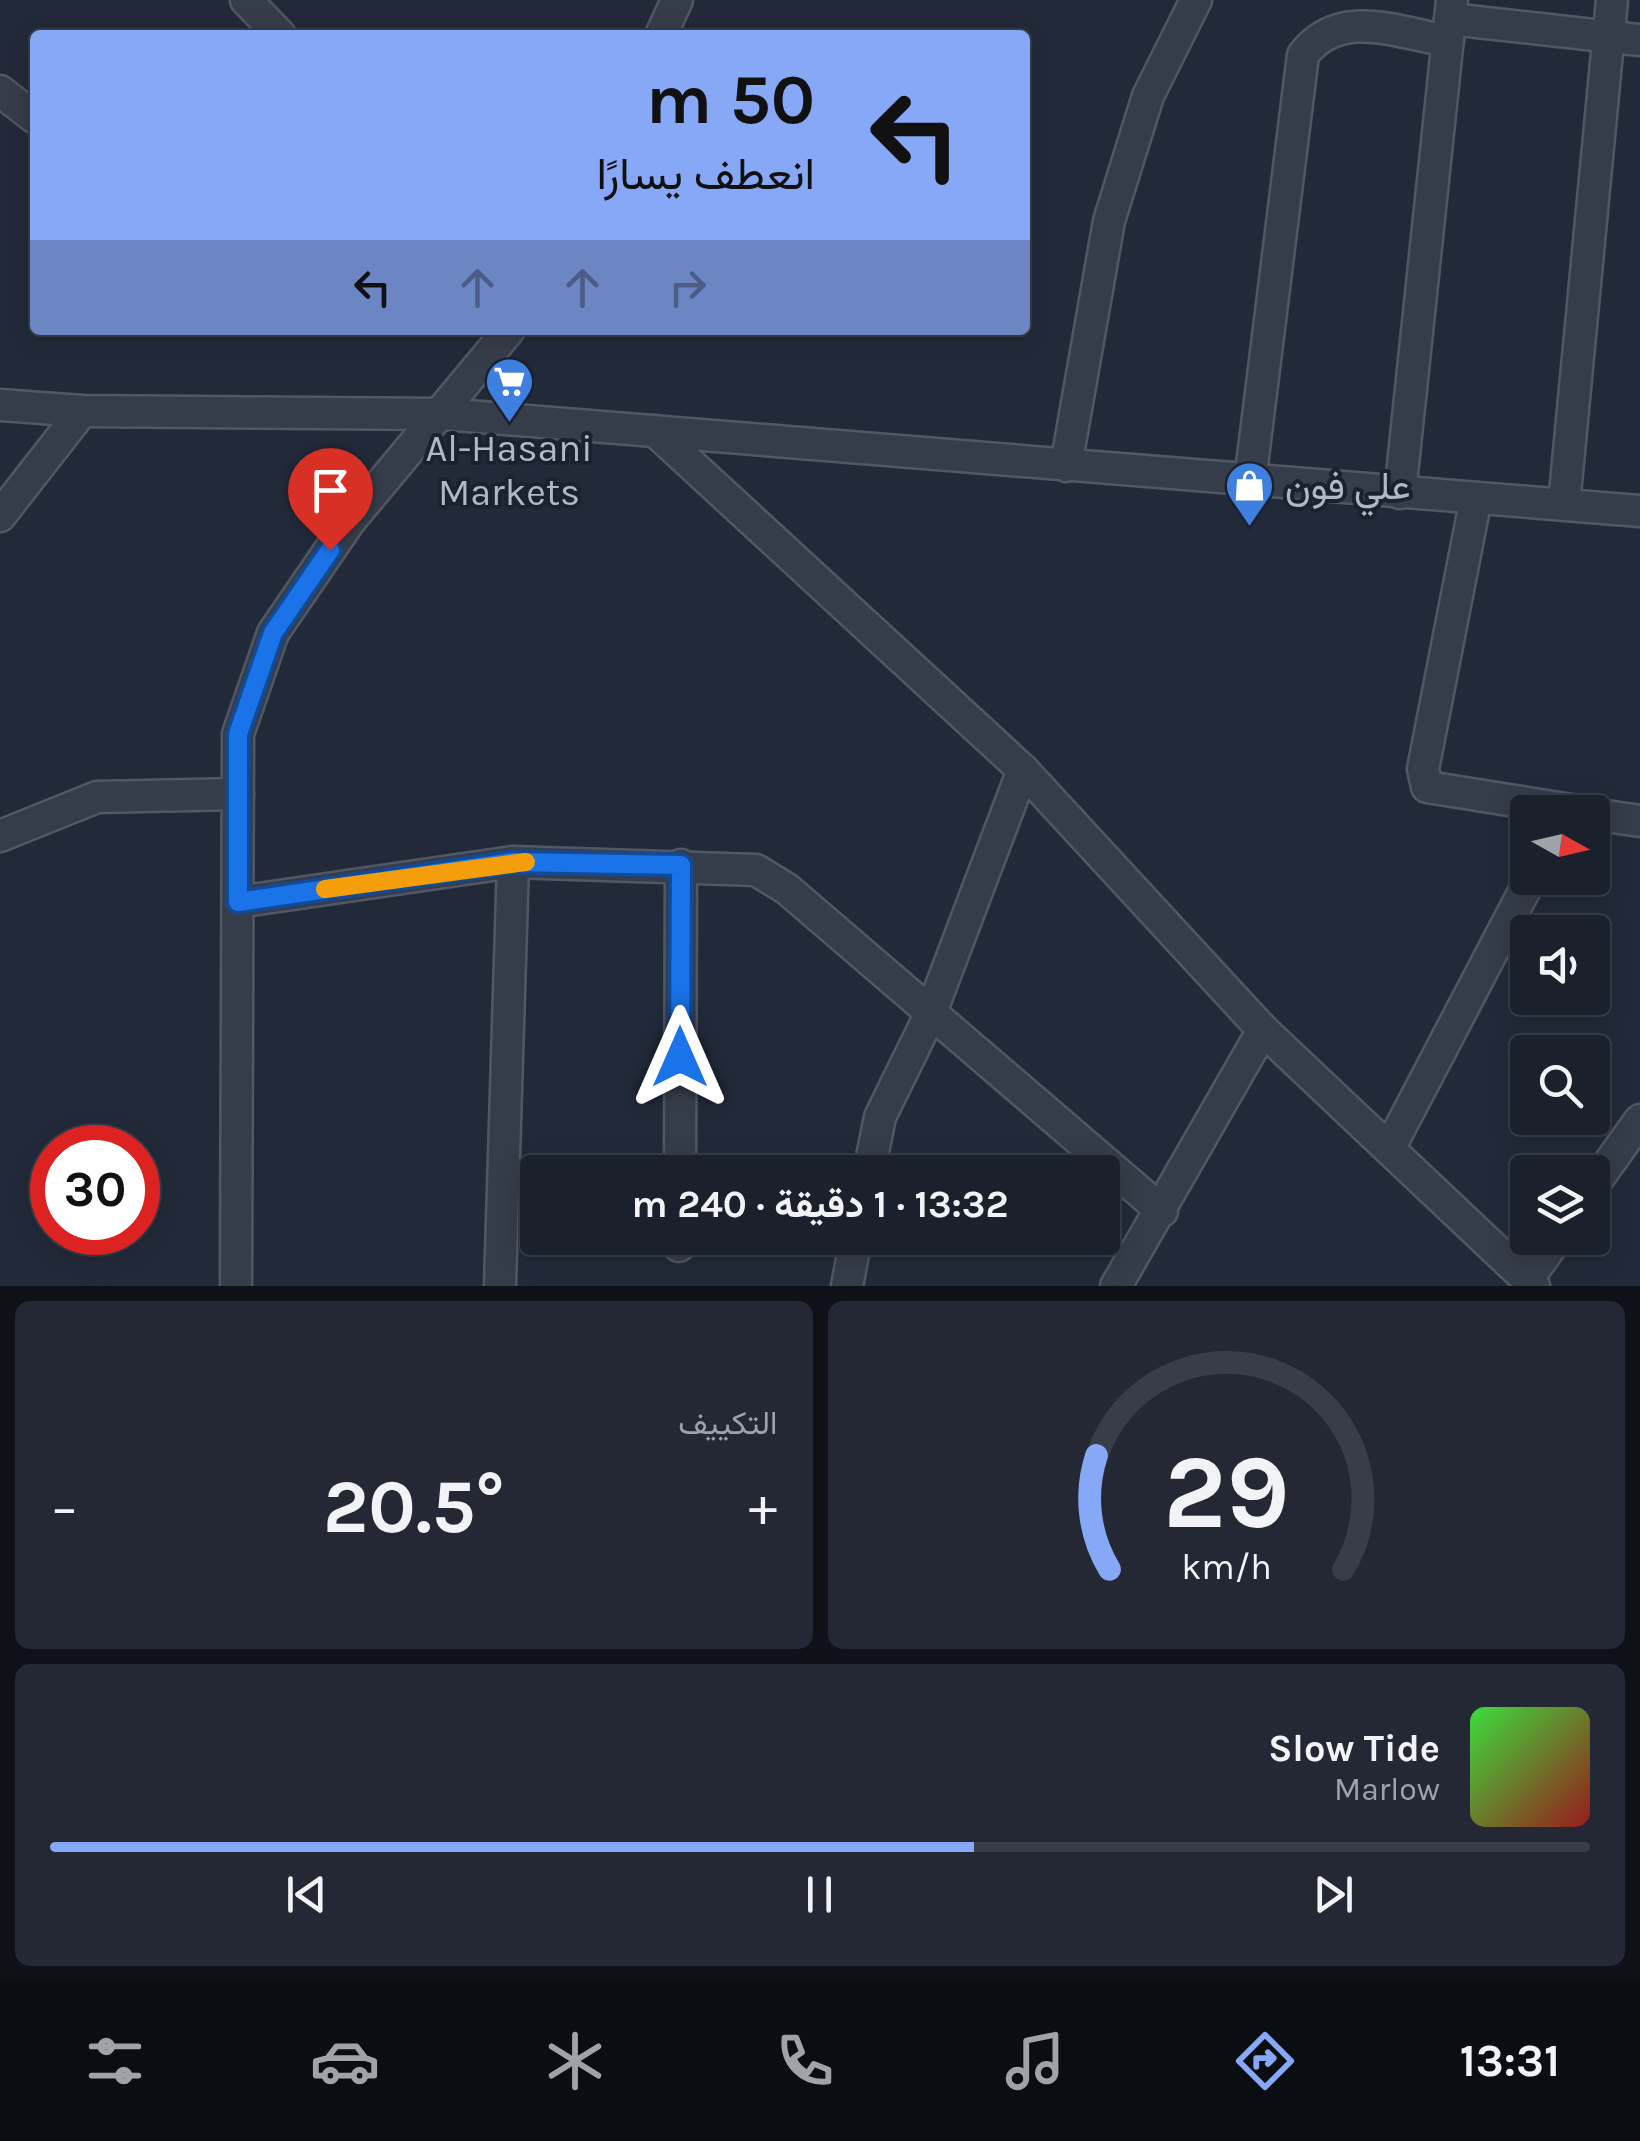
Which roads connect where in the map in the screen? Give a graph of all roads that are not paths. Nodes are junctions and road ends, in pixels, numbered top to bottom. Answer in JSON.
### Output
{"nodes":[{"id":1,"x":246,"y":0,"type":"edge"},
{"id":2,"x":677,"y":0,"type":"edge"},
{"id":3,"x":1196,"y":0,"type":"edge"},
{"id":4,"x":1612,"y":0,"type":"edge"},
{"id":5,"x":1450,"y":20,"type":"edge"},
{"id":6,"x":275,"y":30,"type":"edge"},
{"id":7,"x":663,"y":30,"type":"edge"},
{"id":8,"x":1608,"y":37,"type":"junction"},
{"id":9,"x":1640,"y":40,"type":"edge"},
{"id":10,"x":0,"y":91,"type":"edge"},
{"id":11,"x":30,"y":114,"type":"edge"},
{"id":12,"x":505,"y":335,"type":"edge"},
{"id":13,"x":0,"y":404,"type":"edge"},
{"id":14,"x":82,"y":410,"type":"junction"},
{"id":15,"x":443,"y":414,"type":"junction"},
{"id":16,"x":655,"y":431,"type":"junction"},
{"id":17,"x":1066,"y":466,"type":"junction"},
{"id":18,"x":1250,"y":481,"type":"junction"},
{"id":19,"x":1400,"y":493,"type":"junction"},
{"id":20,"x":1476,"y":498,"type":"junction"},
{"id":21,"x":1564,"y":504,"type":"junction"},
{"id":22,"x":1640,"y":511,"type":"edge"},
{"id":23,"x":0,"y":516,"type":"edge"},
{"id":24,"x":1023,"y":770,"type":"junction"},
{"id":25,"x":238,"y":794,"type":"junction"},
{"id":26,"x":1510,"y":801,"type":"edge"},
{"id":27,"x":1610,"y":816,"type":"edge"},
{"id":28,"x":1640,"y":820,"type":"edge"},
{"id":29,"x":0,"y":836,"type":"edge"},
{"id":30,"x":513,"y":862,"type":"junction"},
{"id":31,"x":681,"y":865,"type":"junction"},
{"id":32,"x":1521,"y":895,"type":"edge"},
{"id":33,"x":238,"y":902,"type":"junction"},
{"id":34,"x":930,"y":1015,"type":"junction"},
{"id":35,"x":1264,"y":1030,"type":"junction"},
{"id":36,"x":1640,"y":1120,"type":"edge"},
{"id":37,"x":1388,"y":1149,"type":"junction"},
{"id":38,"x":680,"y":1155,"type":"edge"},
{"id":39,"x":872,"y":1155,"type":"edge"},
{"id":40,"x":1610,"y":1162,"type":"edge"},
{"id":41,"x":1162,"y":1210,"type":"junction"},
{"id":42,"x":853,"y":1255,"type":"edge"},
{"id":43,"x":1547,"y":1255,"type":"edge"},
{"id":44,"x":1531,"y":1283,"type":"edge"},
{"id":45,"x":236,"y":1286,"type":"edge"},
{"id":46,"x":500,"y":1286,"type":"edge"},
{"id":47,"x":847,"y":1286,"type":"edge"},
{"id":48,"x":1116,"y":1286,"type":"edge"}],
"edges":[{"from":1,"to":6,"type":"street"},
{"from":2,"to":7,"type":"street"},
{"from":3,"to":17,"type":"street"},
{"from":4,"to":8,"type":"street"},
{"from":5,"to":8,"type":"street"},
{"from":5,"to":18,"type":"street"},
{"from":5,"to":19,"type":"street"},
{"from":8,"to":9,"type":"street"},
{"from":8,"to":21,"type":"street"},
{"from":10,"to":11,"type":"street"},
{"from":12,"to":15,"type":"street"},
{"from":13,"to":14,"type":"street"},
{"from":14,"to":15,"type":"street"},
{"from":14,"to":23,"type":"street"},
{"from":15,"to":16,"type":"street"},
{"from":15,"to":25,"type":"street"},
{"from":16,"to":17,"type":"street"},
{"from":16,"to":24,"type":"street"},
{"from":17,"to":18,"type":"street"},
{"from":18,"to":19,"type":"street"},
{"from":19,"to":20,"type":"street"},
{"from":20,"to":21,"type":"street"},
{"from":20,"to":26,"type":"street"},
{"from":21,"to":22,"type":"street"},
{"from":24,"to":34,"type":"street"},
{"from":24,"to":35,"type":"street"},
{"from":25,"to":29,"type":"street"},
{"from":25,"to":33,"type":"street"},
{"from":27,"to":28,"type":"street"},
{"from":30,"to":31,"type":"street"},
{"from":30,"to":33,"type":"street"},
{"from":30,"to":46,"type":"street"},
{"from":31,"to":34,"type":"street"},
{"from":31,"to":38,"type":"street"},
{"from":32,"to":37,"type":"street"},
{"from":33,"to":45,"type":"street"},
{"from":34,"to":39,"type":"street"},
{"from":34,"to":41,"type":"street"},
{"from":35,"to":37,"type":"street"},
{"from":35,"to":41,"type":"street"},
{"from":36,"to":40,"type":"street"},
{"from":37,"to":44,"type":"street"},
{"from":41,"to":48,"type":"street"},
{"from":42,"to":47,"type":"street"},
{"from":43,"to":44,"type":"street"}]}
